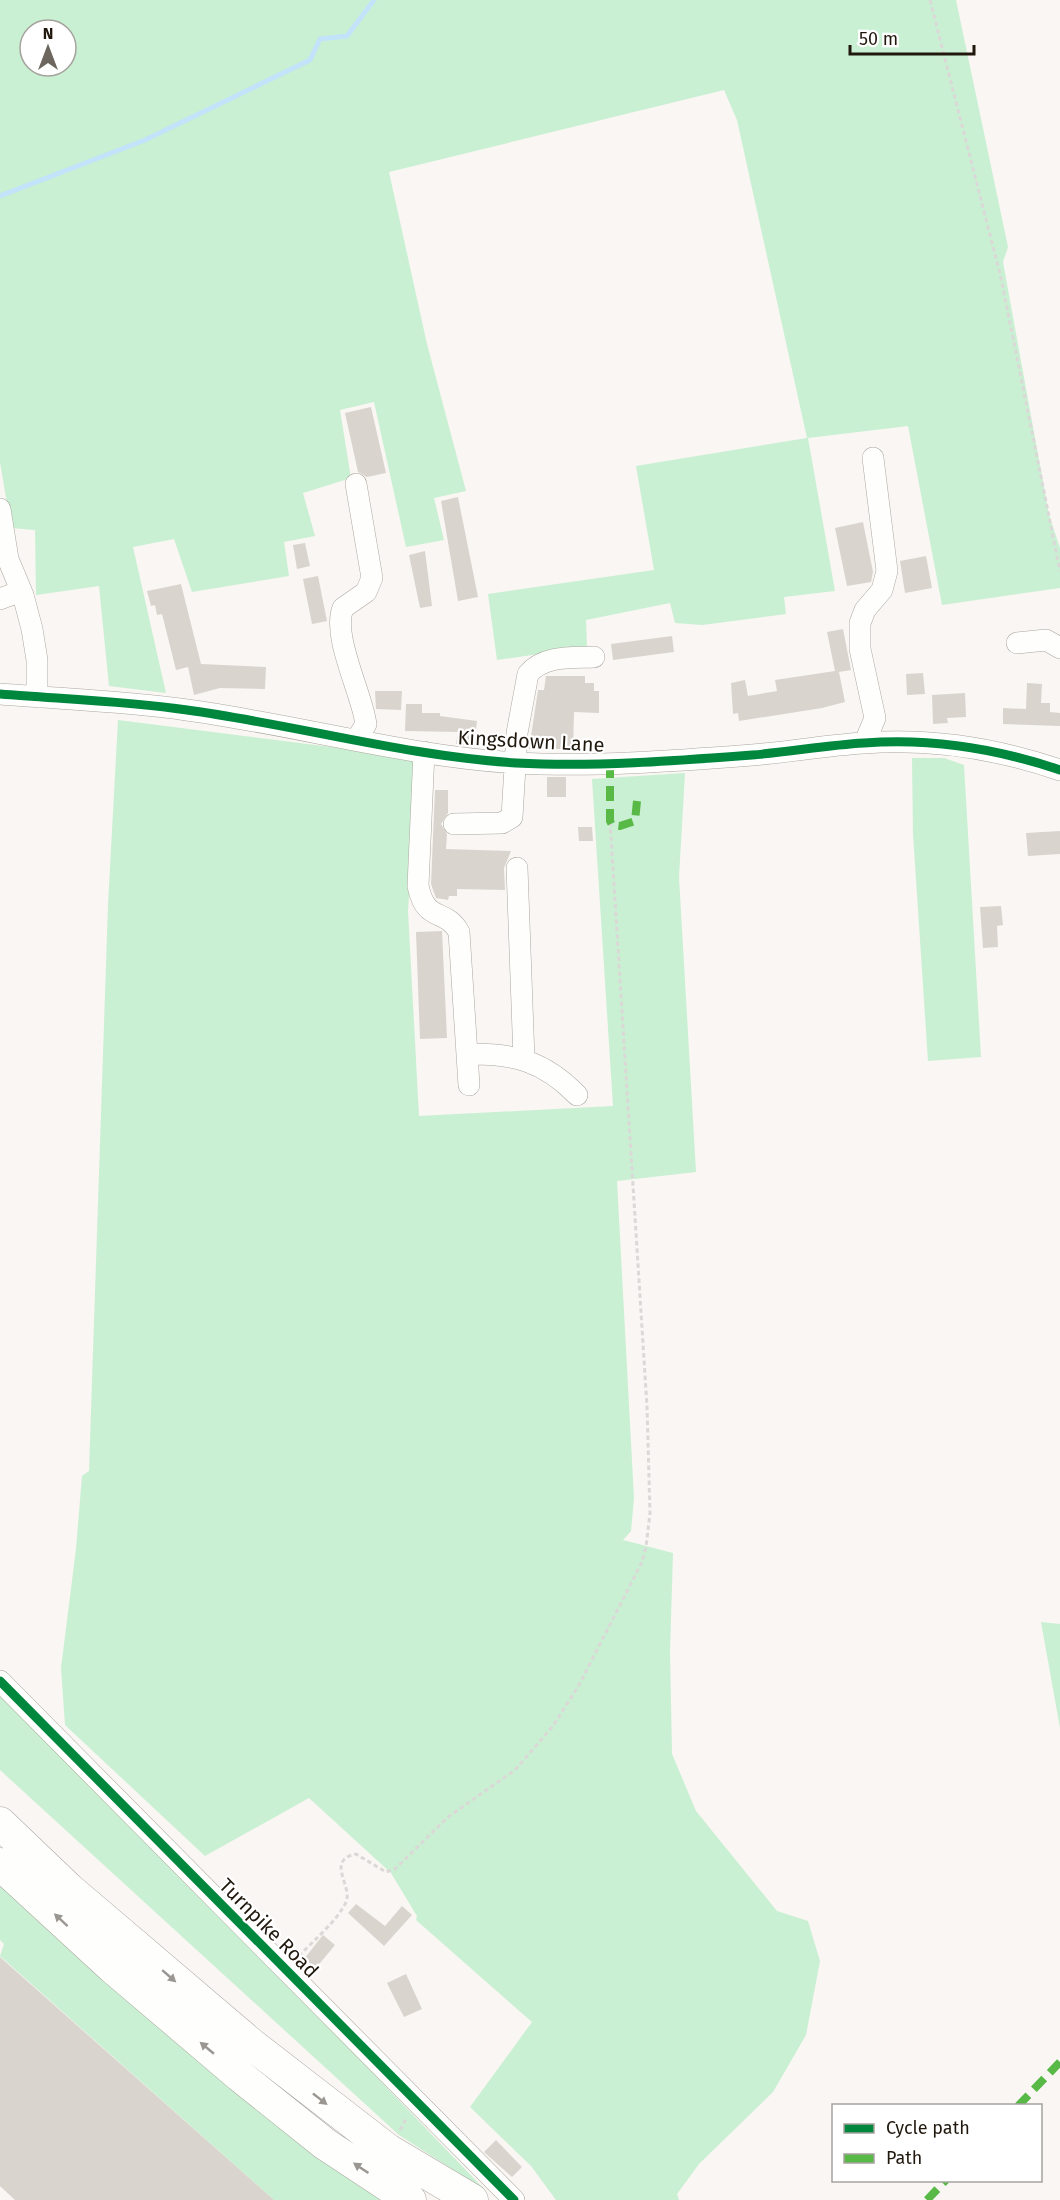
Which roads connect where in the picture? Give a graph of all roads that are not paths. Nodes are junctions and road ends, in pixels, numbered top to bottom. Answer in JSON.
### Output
{"nodes":[{"id":1,"x":873,"y":458,"type":"dead end"},
{"id":2,"x":356,"y":484,"type":"dead end"},
{"id":3,"x":0,"y":509,"type":"edge"},
{"id":4,"x":4,"y":560,"type":"edge"},
{"id":5,"x":21,"y":591,"type":"junction"},
{"id":6,"x":0,"y":599,"type":"edge"},
{"id":7,"x":1017,"y":643,"type":"dead end"},
{"id":8,"x":1060,"y":648,"type":"edge"},
{"id":9,"x":594,"y":657,"type":"dead end"},
{"id":10,"x":0,"y":694,"type":"edge"},
{"id":11,"x":37,"y":697,"type":"junction"},
{"id":12,"x":357,"y":739,"type":"junction"},
{"id":13,"x":865,"y":742,"type":"junction"},
{"id":14,"x":424,"y":752,"type":"junction"},
{"id":15,"x":515,"y":763,"type":"junction"},
{"id":16,"x":1060,"y":770,"type":"edge"},
{"id":17,"x":454,"y":824,"type":"dead end"},
{"id":18,"x":517,"y":867,"type":"dead end"},
{"id":19,"x":467,"y":1054,"type":"junction"},
{"id":20,"x":524,"y":1059,"type":"junction"},
{"id":21,"x":469,"y":1085,"type":"dead end"},
{"id":22,"x":577,"y":1095,"type":"dead end"},
{"id":23,"x":0,"y":1681,"type":"edge"},
{"id":24,"x":0,"y":1823,"type":"edge"},
{"id":25,"x":0,"y":1864,"type":"edge"},
{"id":26,"x":410,"y":2200,"type":"edge"},
{"id":27,"x":472,"y":2200,"type":"edge"},
{"id":28,"x":514,"y":2200,"type":"edge"}],
"edges":[{"from":1,"to":13,"type":"street"},
{"from":2,"to":12,"type":"street"},
{"from":3,"to":4,"type":"street"},
{"from":4,"to":5,"type":"street"},
{"from":5,"to":6,"type":"street"},
{"from":5,"to":11,"type":"street"},
{"from":7,"to":8,"type":"street"},
{"from":9,"to":15,"type":"street"},
{"from":10,"to":11,"type":"street","name":"Kingsdown Lane"},
{"from":11,"to":12,"type":"street","name":"Kingsdown Lane"},
{"from":12,"to":14,"type":"street","name":"Kingsdown Lane"},
{"from":13,"to":15,"type":"street","name":"Kingsdown Lane"},
{"from":13,"to":16,"type":"street","name":"Kingsdown Lane"},
{"from":14,"to":15,"type":"street","name":"Kingsdown Lane"},
{"from":14,"to":19,"type":"street"},
{"from":15,"to":17,"type":"street"},
{"from":18,"to":20,"type":"street"},
{"from":19,"to":20,"type":"street"},
{"from":19,"to":21,"type":"street"},
{"from":20,"to":22,"type":"street"},
{"from":23,"to":28,"type":"street","name":"Turnpike Road"},
{"from":24,"to":27,"type":"highway","one_way":true},
{"from":26,"to":25,"type":"highway","one_way":true}]}
